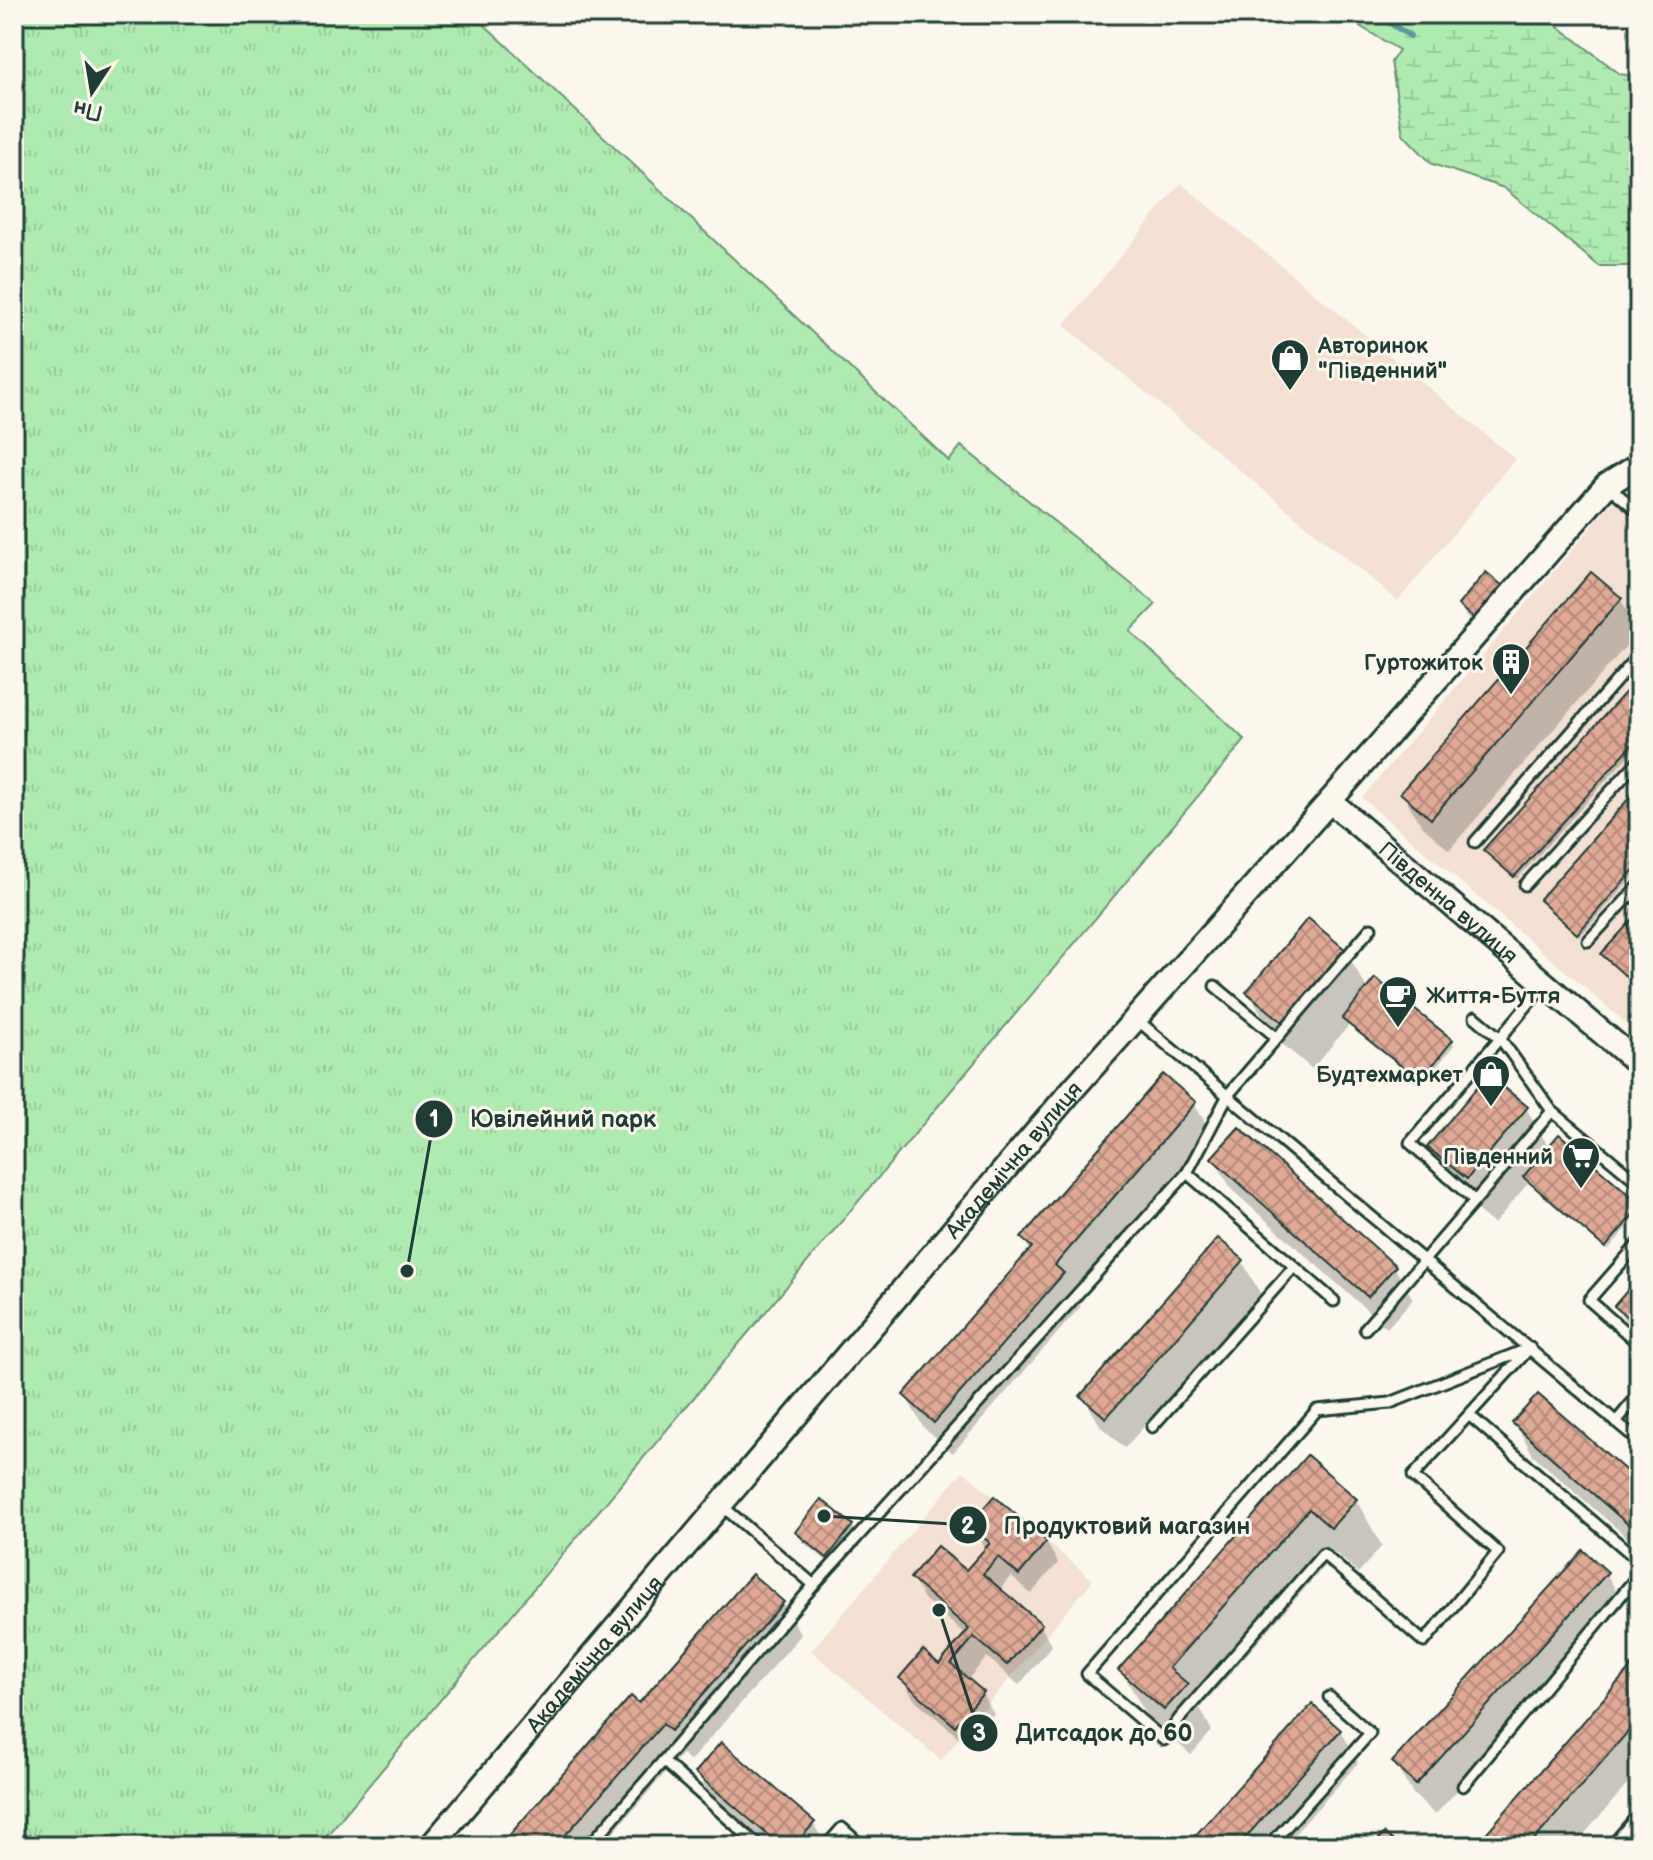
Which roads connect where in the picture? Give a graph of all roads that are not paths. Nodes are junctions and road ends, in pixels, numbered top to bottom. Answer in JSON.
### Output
{"nodes":[{"id":1,"x":1639,"y":465,"type":"edge"},
{"id":2,"x":1607,"y":485,"type":"junction"},
{"id":3,"x":1639,"y":512,"type":"edge"},
{"id":4,"x":1639,"y":655,"type":"edge"},
{"id":5,"x":1639,"y":760,"type":"edge"},
{"id":6,"x":1330,"y":801,"type":"junction"},
{"id":7,"x":1475,"y":842,"type":"dead end"},
{"id":8,"x":1525,"y":885,"type":"dead end"},
{"id":9,"x":1639,"y":886,"type":"edge"},
{"id":10,"x":1371,"y":928,"type":"dead end"},
{"id":11,"x":1588,"y":941,"type":"dead end"},
{"id":12,"x":1545,"y":984,"type":"junction"},
{"id":13,"x":1215,"y":986,"type":"dead end"},
{"id":14,"x":1475,"y":1017,"type":"dead end"},
{"id":15,"x":1135,"y":1018,"type":"junction"},
{"id":16,"x":1276,"y":1037,"type":"junction"},
{"id":17,"x":1500,"y":1038,"type":"junction"},
{"id":18,"x":1639,"y":1064,"type":"edge"},
{"id":19,"x":1228,"y":1095,"type":"junction"},
{"id":20,"x":1552,"y":1111,"type":"junction"},
{"id":21,"x":1187,"y":1173,"type":"junction"},
{"id":22,"x":1639,"y":1183,"type":"edge"},
{"id":23,"x":1474,"y":1200,"type":"junction"},
{"id":24,"x":1639,"y":1243,"type":"edge"},
{"id":25,"x":1423,"y":1259,"type":"junction"},
{"id":26,"x":1294,"y":1267,"type":"junction"},
{"id":27,"x":1334,"y":1301,"type":"dead end"},
{"id":28,"x":1365,"y":1329,"type":"dead end"},
{"id":29,"x":1639,"y":1344,"type":"edge"},
{"id":30,"x":1530,"y":1348,"type":"junction"},
{"id":31,"x":1639,"y":1394,"type":"edge"},
{"id":32,"x":1469,"y":1415,"type":"junction"},
{"id":33,"x":1616,"y":1422,"type":"junction"},
{"id":34,"x":1152,"y":1427,"type":"dead end"},
{"id":35,"x":1639,"y":1441,"type":"edge"},
{"id":36,"x":720,"y":1504,"type":"junction"},
{"id":37,"x":1639,"y":1561,"type":"edge"},
{"id":38,"x":1639,"y":1574,"type":"edge"},
{"id":39,"x":814,"y":1585,"type":"junction"},
{"id":40,"x":1329,"y":1697,"type":"dead end"},
{"id":41,"x":663,"y":1761,"type":"junction"},
{"id":42,"x":1463,"y":1786,"type":"dead end"},
{"id":43,"x":1639,"y":1824,"type":"edge"},
{"id":44,"x":431,"y":1846,"type":"edge"},
{"id":45,"x":589,"y":1846,"type":"edge"},
{"id":46,"x":759,"y":1846,"type":"edge"},
{"id":47,"x":826,"y":1846,"type":"edge"},
{"id":48,"x":862,"y":1846,"type":"edge"},
{"id":49,"x":1269,"y":1846,"type":"edge"},
{"id":50,"x":1620,"y":1846,"type":"edge"}],
"edges":[{"from":1,"to":2,"type":"street","name":"Академічна вулиця"},
{"from":2,"to":3,"type":"lane"},
{"from":2,"to":6,"type":"street","name":"Академічна вулиця"},
{"from":4,"to":7,"type":"lane"},
{"from":5,"to":8,"type":"lane"},
{"from":6,"to":12,"type":"street","name":"Південна вулиця"},
{"from":6,"to":15,"type":"street","name":"Академічна вулиця"},
{"from":9,"to":11,"type":"lane"},
{"from":10,"to":16,"type":"lane"},
{"from":12,"to":17,"type":"lane"},
{"from":12,"to":18,"type":"street","name":"Південна вулиця"},
{"from":13,"to":16,"type":"lane"},
{"from":14,"to":17,"type":"lane"},
{"from":15,"to":19,"type":"lane"},
{"from":15,"to":36,"type":"street","name":"Академічна вулиця"},
{"from":16,"to":19,"type":"lane"},
{"from":17,"to":20,"type":"lane"},
{"from":17,"to":23,"type":"lane"},
{"from":19,"to":21,"type":"lane"},
{"from":19,"to":25,"type":"lane"},
{"from":20,"to":22,"type":"lane"},
{"from":20,"to":23,"type":"lane"},
{"from":21,"to":26,"type":"lane"},
{"from":21,"to":39,"type":"lane"},
{"from":23,"to":25,"type":"lane"},
{"from":24,"to":29,"type":"lane"},
{"from":25,"to":28,"type":"lane"},
{"from":25,"to":30,"type":"lane"},
{"from":26,"to":27,"type":"lane"},
{"from":26,"to":34,"type":"lane"},
{"from":30,"to":32,"type":"lane"},
{"from":30,"to":32,"type":"lane"},
{"from":30,"to":33,"type":"lane"},
{"from":31,"to":33,"type":"lane"},
{"from":32,"to":37,"type":"lane"},
{"from":33,"to":35,"type":"lane"},
{"from":36,"to":39,"type":"lane"},
{"from":36,"to":44,"type":"street","name":"Академічна вулиця"},
{"from":38,"to":42,"type":"lane"},
{"from":39,"to":41,"type":"lane"},
{"from":40,"to":49,"type":"lane"},
{"from":41,"to":45,"type":"lane"},
{"from":41,"to":46,"type":"lane"},
{"from":43,"to":50,"type":"street"},
{"from":47,"to":48,"type":"lane"}]}
